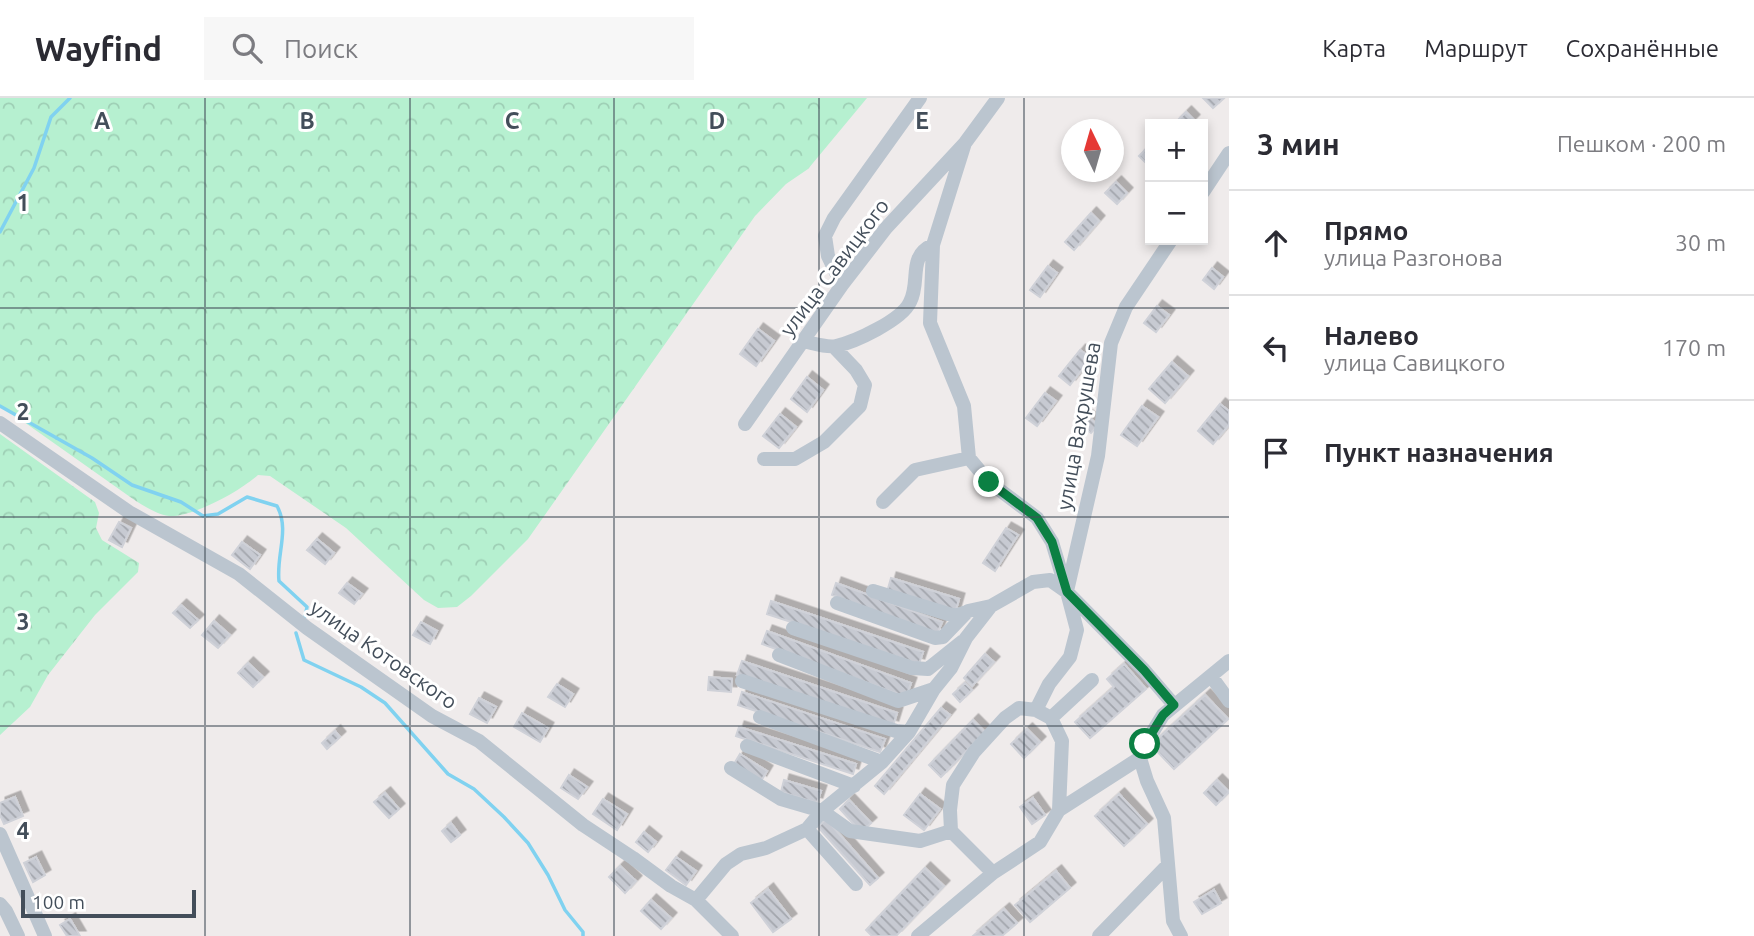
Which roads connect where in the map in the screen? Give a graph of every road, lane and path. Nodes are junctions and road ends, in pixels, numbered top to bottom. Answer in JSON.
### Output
{"nodes":[{"id":1,"x":920,"y":98,"type":"edge"},
{"id":2,"x":998,"y":98,"type":"edge"},
{"id":3,"x":965,"y":143,"type":"junction"},
{"id":4,"x":1229,"y":153,"type":"edge"},
{"id":5,"x":1208,"y":184,"type":"edge"},
{"id":6,"x":933,"y":245,"type":"junction"},
{"id":7,"x":1168,"y":245,"type":"edge"},
{"id":8,"x":842,"y":285,"type":"junction"},
{"id":9,"x":803,"y":341,"type":"junction"},
{"id":10,"x":834,"y":347,"type":"junction"},
{"id":11,"x":0,"y":424,"type":"edge"},
{"id":12,"x":745,"y":424,"type":"dead end"},
{"id":13,"x":764,"y":458,"type":"dead end"},
{"id":14,"x":969,"y":458,"type":"junction"},
{"id":15,"x":884,"y":502,"type":"dead end"},
{"id":16,"x":873,"y":592,"type":"dead end"},
{"id":17,"x":1067,"y":592,"type":"junction"},
{"id":18,"x":837,"y":603,"type":"dead end"},
{"id":19,"x":991,"y":606,"type":"junction"},
{"id":20,"x":968,"y":611,"type":"junction"},
{"id":21,"x":793,"y":628,"type":"dead end"},
{"id":22,"x":966,"y":638,"type":"junction"},
{"id":23,"x":779,"y":655,"type":"dead end"},
{"id":24,"x":1229,"y":661,"type":"edge"},
{"id":25,"x":1211,"y":677,"type":"junction"},
{"id":26,"x":1092,"y":680,"type":"dead end"},
{"id":27,"x":742,"y":681,"type":"dead end"},
{"id":28,"x":934,"y":689,"type":"junction"},
{"id":29,"x":1229,"y":701,"type":"edge"},
{"id":30,"x":1174,"y":705,"type":"junction"},
{"id":31,"x":1036,"y":710,"type":"junction"},
{"id":32,"x":760,"y":718,"type":"dead end"},
{"id":33,"x":1051,"y":718,"type":"junction"},
{"id":34,"x":909,"y":732,"type":"junction"},
{"id":35,"x":747,"y":746,"type":"dead end"},
{"id":36,"x":1140,"y":758,"type":"junction"},
{"id":37,"x":882,"y":762,"type":"junction"},
{"id":38,"x":731,"y":768,"type":"dead end"},
{"id":39,"x":854,"y":786,"type":"junction"},
{"id":40,"x":1059,"y":810,"type":"junction"},
{"id":41,"x":822,"y":811,"type":"junction"},
{"id":42,"x":807,"y":830,"type":"junction"},
{"id":43,"x":951,"y":831,"type":"junction"},
{"id":44,"x":0,"y":834,"type":"edge"},
{"id":45,"x":1167,"y":866,"type":"junction"},
{"id":46,"x":993,"y":873,"type":"junction"},
{"id":47,"x":856,"y":884,"type":"dead end"},
{"id":48,"x":696,"y":900,"type":"junction"},
{"id":49,"x":0,"y":904,"type":"edge"},
{"id":50,"x":1173,"y":921,"type":"junction"},
{"id":51,"x":18,"y":936,"type":"edge"},
{"id":52,"x":45,"y":936,"type":"edge"},
{"id":53,"x":732,"y":936,"type":"edge"},
{"id":54,"x":918,"y":936,"type":"edge"},
{"id":55,"x":1099,"y":936,"type":"edge"},
{"id":56,"x":1172,"y":936,"type":"edge"},
{"id":57,"x":1181,"y":936,"type":"edge"}],
"edges":[{"from":1,"to":8,"type":"street"},
{"from":2,"to":3,"type":"street","name":"улица Савицкого"},
{"from":3,"to":6,"type":"street","name":"улица Савицкого"},
{"from":3,"to":8,"type":"street","name":"улица Савицкого"},
{"from":4,"to":5,"type":"street"},
{"from":6,"to":10,"type":"street"},
{"from":6,"to":14,"type":"street","name":"улица Савицкого"},
{"from":7,"to":17,"type":"street","name":"улица Вахрушева"},
{"from":8,"to":9,"type":"street","name":"улица Савицкого"},
{"from":9,"to":10,"type":"street"},
{"from":9,"to":12,"type":"street","name":"улица Савицкого"},
{"from":10,"to":13,"type":"street"},
{"from":11,"to":48,"type":"street","name":"улица Котовского"},
{"from":14,"to":15,"type":"street"},
{"from":14,"to":17,"type":"street"},
{"from":16,"to":20,"type":"street"},
{"from":17,"to":19,"type":"street"},
{"from":17,"to":30,"type":"street"},
{"from":17,"to":31,"type":"street"},
{"from":18,"to":20,"type":"street"},
{"from":19,"to":20,"type":"street"},
{"from":19,"to":22,"type":"street"},
{"from":21,"to":22,"type":"street"},
{"from":22,"to":28,"type":"street"},
{"from":23,"to":28,"type":"street"},
{"from":24,"to":25,"type":"street"},
{"from":25,"to":29,"type":"street"},
{"from":25,"to":30,"type":"street"},
{"from":26,"to":33,"type":"street"},
{"from":27,"to":34,"type":"street"},
{"from":28,"to":34,"type":"street"},
{"from":30,"to":36,"type":"street"},
{"from":31,"to":33,"type":"street"},
{"from":31,"to":43,"type":"street"},
{"from":32,"to":37,"type":"street"},
{"from":33,"to":40,"type":"street"},
{"from":34,"to":37,"type":"street"},
{"from":35,"to":39,"type":"street"},
{"from":36,"to":40,"type":"street"},
{"from":36,"to":45,"type":"street"},
{"from":37,"to":39,"type":"street"},
{"from":38,"to":41,"type":"street"},
{"from":39,"to":41,"type":"street"},
{"from":40,"to":46,"type":"street"},
{"from":41,"to":42,"type":"street"},
{"from":41,"to":43,"type":"street"},
{"from":42,"to":47,"type":"street"},
{"from":42,"to":48,"type":"street"},
{"from":43,"to":46,"type":"street"},
{"from":44,"to":52,"type":"street"},
{"from":45,"to":50,"type":"street"},
{"from":45,"to":55,"type":"street"},
{"from":46,"to":54,"type":"street"},
{"from":48,"to":53,"type":"street","name":"улица Котовского"},
{"from":49,"to":51,"type":"street"},
{"from":50,"to":56,"type":"street"},
{"from":50,"to":57,"type":"street"}]}
